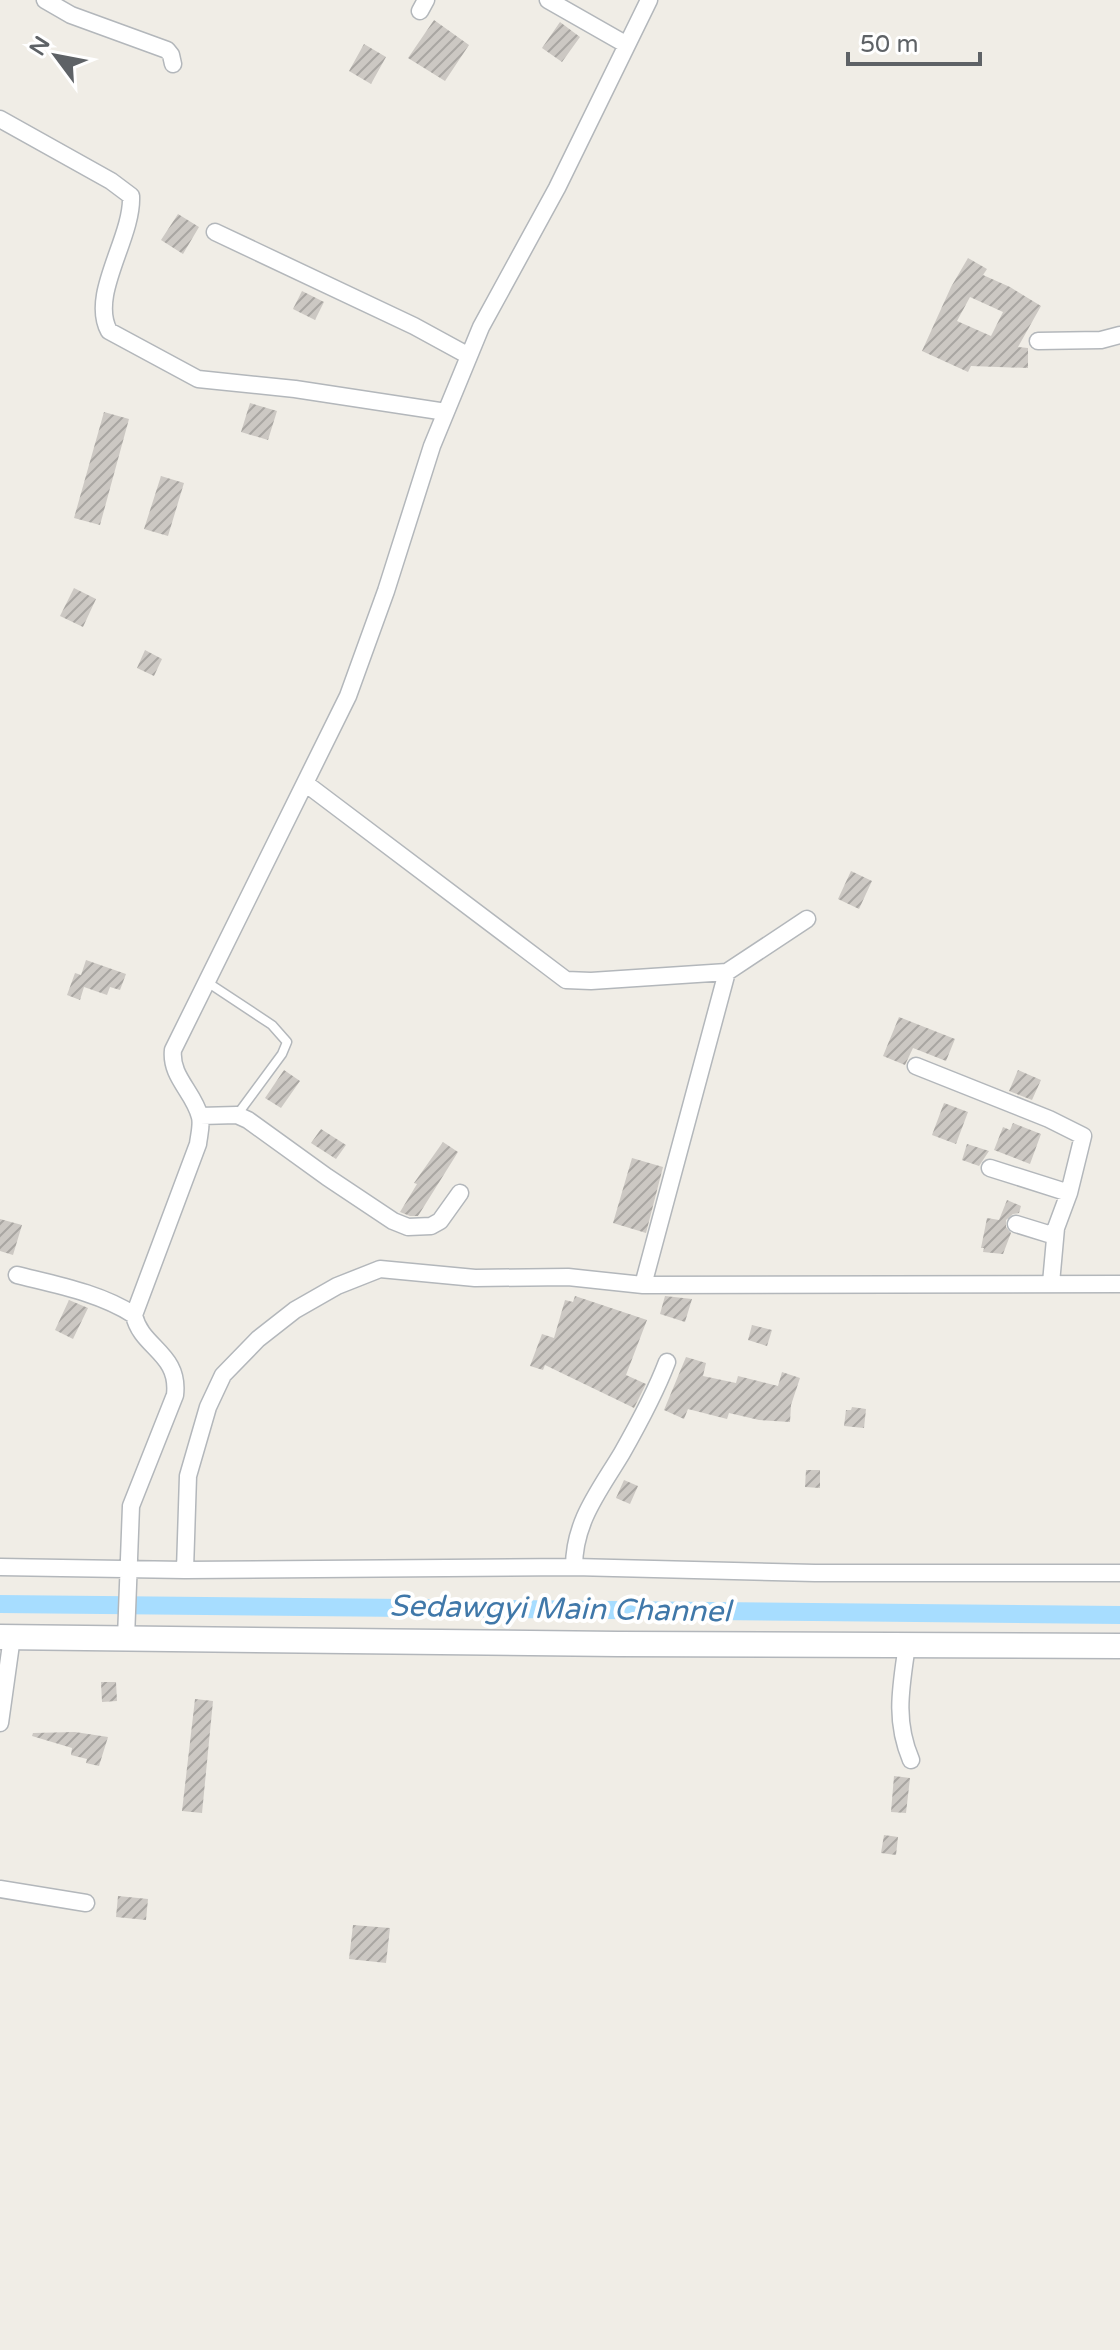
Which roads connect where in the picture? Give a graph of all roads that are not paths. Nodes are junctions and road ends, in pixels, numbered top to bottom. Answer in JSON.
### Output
{"nodes":[{"id":1,"x":45,"y":0,"type":"edge"},
{"id":2,"x":548,"y":0,"type":"edge"},
{"id":3,"x":649,"y":0,"type":"edge"},
{"id":4,"x":627,"y":45,"type":"junction"},
{"id":5,"x":173,"y":64,"type":"dead end"},
{"id":6,"x":0,"y":119,"type":"edge"},
{"id":7,"x":215,"y":232,"type":"dead end"},
{"id":8,"x":1120,"y":335,"type":"edge"},
{"id":9,"x":1038,"y":341,"type":"dead end"},
{"id":10,"x":469,"y":356,"type":"junction"},
{"id":11,"x":446,"y":412,"type":"junction"},
{"id":12,"x":305,"y":783,"type":"junction"},
{"id":13,"x":807,"y":919,"type":"dead end"},
{"id":14,"x":727,"y":972,"type":"junction"},
{"id":15,"x":207,"y":982,"type":"junction"},
{"id":16,"x":916,"y":1066,"type":"dead end"},
{"id":17,"x":237,"y":1115,"type":"junction"},
{"id":18,"x":200,"y":1116,"type":"junction"},
{"id":19,"x":990,"y":1168,"type":"dead end"},
{"id":20,"x":460,"y":1193,"type":"dead end"},
{"id":21,"x":1069,"y":1193,"type":"junction"},
{"id":22,"x":1016,"y":1224,"type":"dead end"},
{"id":23,"x":1055,"y":1236,"type":"junction"},
{"id":24,"x":17,"y":1275,"type":"dead end"},
{"id":25,"x":1051,"y":1283,"type":"junction"},
{"id":26,"x":1120,"y":1284,"type":"edge"},
{"id":27,"x":643,"y":1285,"type":"junction"},
{"id":28,"x":134,"y":1315,"type":"junction"},
{"id":29,"x":667,"y":1362,"type":"dead end"},
{"id":30,"x":0,"y":1567,"type":"edge"},
{"id":31,"x":574,"y":1567,"type":"junction"},
{"id":32,"x":185,"y":1570,"type":"junction"},
{"id":33,"x":1120,"y":1573,"type":"edge"},
{"id":34,"x":128,"y":1576,"type":"junction"},
{"id":35,"x":126,"y":1634,"type":"junction"},
{"id":36,"x":6,"y":1637,"type":"edge"},
{"id":37,"x":907,"y":1645,"type":"junction"},
{"id":38,"x":1120,"y":1646,"type":"edge"},
{"id":39,"x":0,"y":1723,"type":"edge"},
{"id":40,"x":911,"y":1760,"type":"dead end"},
{"id":41,"x":0,"y":1889,"type":"edge"},
{"id":42,"x":86,"y":1903,"type":"dead end"}],
"edges":[{"from":1,"to":5,"type":"street"},
{"from":2,"to":4,"type":"street"},
{"from":3,"to":4,"type":"street"},
{"from":4,"to":10,"type":"street"},
{"from":6,"to":11,"type":"street"},
{"from":7,"to":10,"type":"street"},
{"from":8,"to":9,"type":"street"},
{"from":10,"to":11,"type":"street"},
{"from":11,"to":12,"type":"street"},
{"from":12,"to":14,"type":"street"},
{"from":12,"to":15,"type":"street"},
{"from":13,"to":14,"type":"street"},
{"from":14,"to":27,"type":"street"},
{"from":15,"to":17,"type":"lane"},
{"from":15,"to":18,"type":"street"},
{"from":16,"to":21,"type":"street"},
{"from":17,"to":18,"type":"street"},
{"from":17,"to":20,"type":"street"},
{"from":18,"to":28,"type":"street"},
{"from":19,"to":21,"type":"street"},
{"from":21,"to":23,"type":"street"},
{"from":22,"to":23,"type":"street"},
{"from":23,"to":25,"type":"street"},
{"from":24,"to":28,"type":"street"},
{"from":25,"to":26,"type":"street"},
{"from":25,"to":27,"type":"street"},
{"from":27,"to":32,"type":"street"},
{"from":28,"to":34,"type":"street"},
{"from":29,"to":31,"type":"street"},
{"from":30,"to":34,"type":"street"},
{"from":31,"to":32,"type":"street"},
{"from":31,"to":33,"type":"street"},
{"from":32,"to":34,"type":"street"},
{"from":34,"to":35,"type":"street"},
{"from":35,"to":36,"type":"street"},
{"from":35,"to":37,"type":"street"},
{"from":36,"to":39,"type":"street"},
{"from":37,"to":38,"type":"street"},
{"from":37,"to":40,"type":"street"},
{"from":41,"to":42,"type":"street"}]}
